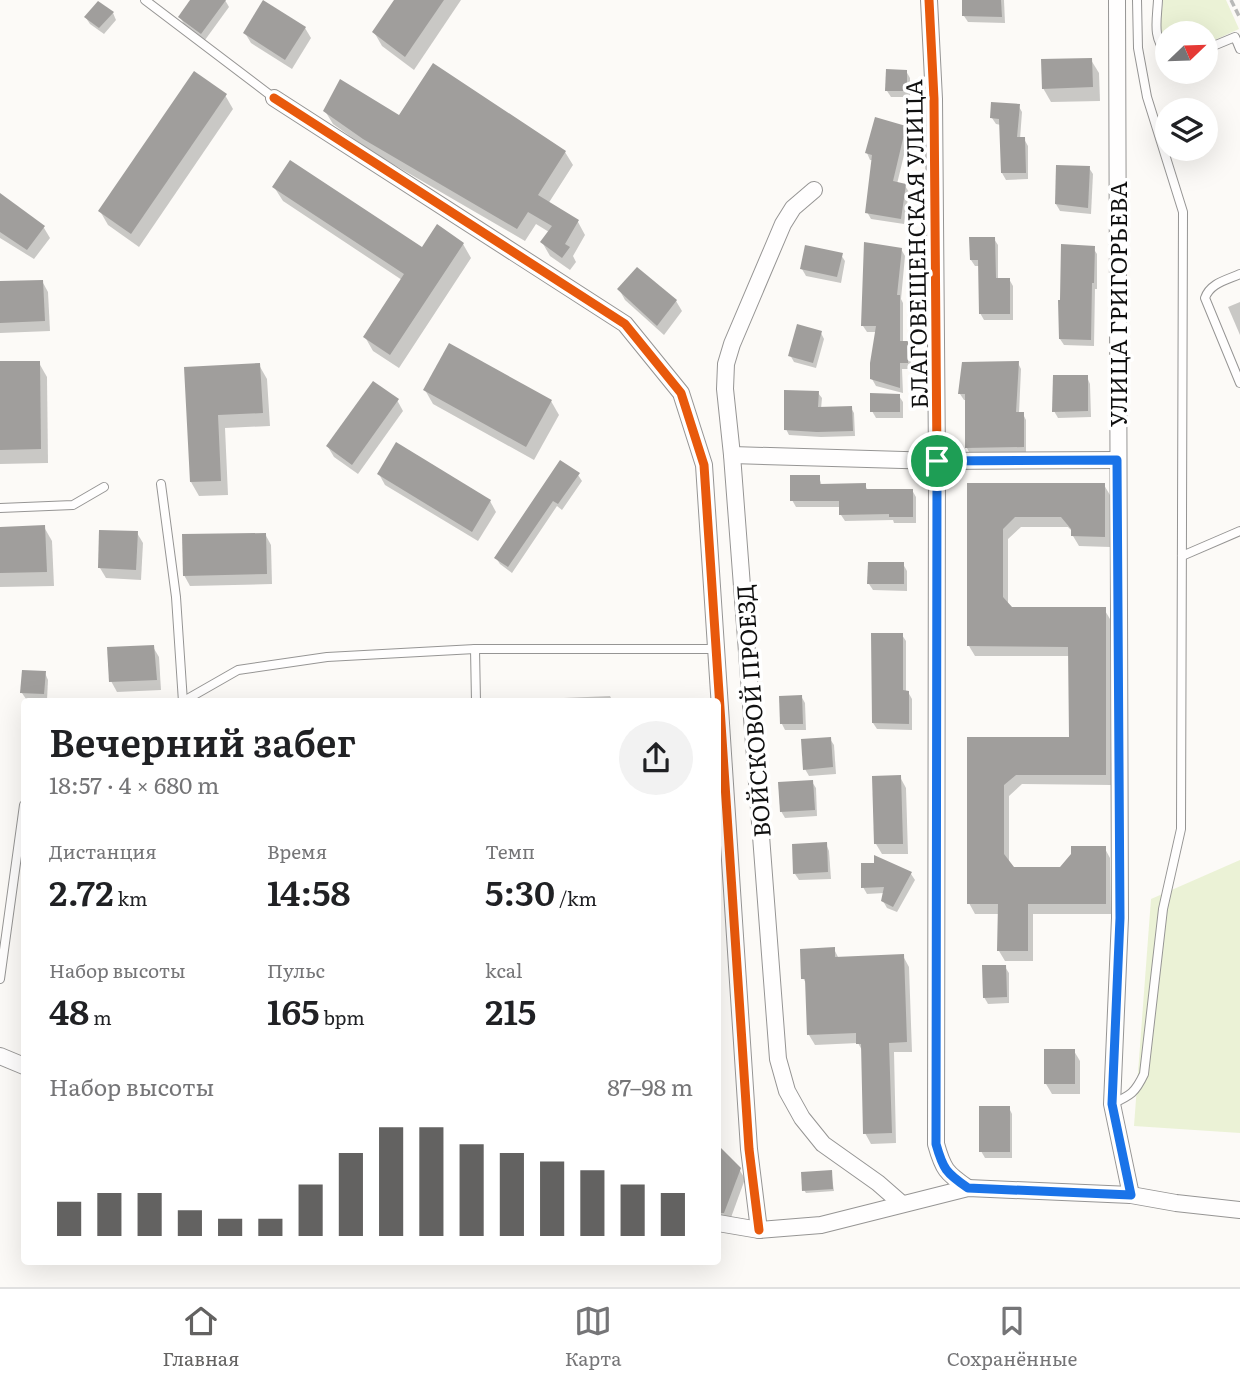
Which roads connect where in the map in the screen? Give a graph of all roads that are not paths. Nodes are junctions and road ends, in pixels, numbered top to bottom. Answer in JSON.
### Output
{"nodes":[{"id":1,"x":929,"y":0,"type":"edge"},
{"id":2,"x":1117,"y":0,"type":"edge"},
{"id":3,"x":1137,"y":0,"type":"edge"},
{"id":4,"x":1158,"y":0,"type":"edge"},
{"id":5,"x":150,"y":1,"type":"edge"},
{"id":6,"x":1157,"y":21,"type":"edge"},
{"id":7,"x":1237,"y":36,"type":"edge"},
{"id":8,"x":1218,"y":44,"type":"edge"},
{"id":9,"x":1240,"y":49,"type":"edge"},
{"id":10,"x":274,"y":98,"type":"joint"},
{"id":11,"x":814,"y":190,"type":"dead end"},
{"id":12,"x":1240,"y":274,"type":"edge"},
{"id":13,"x":1240,"y":383,"type":"edge"},
{"id":14,"x":732,"y":455,"type":"junction"},
{"id":15,"x":1117,"y":460,"type":"junction"},
{"id":16,"x":937,"y":461,"type":"junction"},
{"id":17,"x":161,"y":484,"type":"dead end"},
{"id":18,"x":104,"y":487,"type":"dead end"},
{"id":19,"x":0,"y":508,"type":"edge"},
{"id":20,"x":1240,"y":531,"type":"edge"},
{"id":21,"x":1182,"y":556,"type":"junction"},
{"id":22,"x":475,"y":649,"type":"junction"},
{"id":23,"x":718,"y":649,"type":"junction"},
{"id":24,"x":183,"y":698,"type":"edge"},
{"id":25,"x":190,"y":698,"type":"edge"},
{"id":26,"x":476,"y":698,"type":"edge"},
{"id":27,"x":21,"y":827,"type":"edge"},
{"id":28,"x":0,"y":979,"type":"edge"},
{"id":29,"x":0,"y":1056,"type":"edge"},
{"id":30,"x":21,"y":1065,"type":"edge"},
{"id":31,"x":1112,"y":1104,"type":"junction"},
{"id":32,"x":968,"y":1188,"type":"junction"},
{"id":33,"x":1131,"y":1195,"type":"junction"},
{"id":34,"x":902,"y":1205,"type":"junction"},
{"id":35,"x":1240,"y":1210,"type":"edge"},
{"id":36,"x":721,"y":1224,"type":"edge"},
{"id":37,"x":759,"y":1230,"type":"junction"}],
"edges":[{"from":1,"to":16,"type":"street","name":"БЛАГОВЕЩЕНСКАЯ УЛИЦА"},
{"from":2,"to":15,"type":"street","name":"УЛИЦА ГРИГОРЬЕВА"},
{"from":3,"to":21,"type":"lane"},
{"from":4,"to":6,"type":"lane"},
{"from":5,"to":10,"type":"lane"},
{"from":7,"to":8,"type":"lane"},
{"from":7,"to":9,"type":"lane"},
{"from":10,"to":23,"type":"street"},
{"from":11,"to":14,"type":"street","name":"ВОЙСКОВОЙ ПРОЕЗД"},
{"from":12,"to":13,"type":"lane"},
{"from":14,"to":16,"type":"street"},
{"from":14,"to":34,"type":"street","name":"ВОЙСКОВОЙ ПРОЕЗД"},
{"from":15,"to":16,"type":"street"},
{"from":15,"to":31,"type":"street","name":"УЛИЦА ГРИГОРЬЕВА"},
{"from":16,"to":32,"type":"street","name":"БЛАГОВЕЩЕНСКАЯ УЛИЦА"},
{"from":17,"to":24,"type":"lane"},
{"from":18,"to":19,"type":"lane"},
{"from":20,"to":21,"type":"lane"},
{"from":21,"to":31,"type":"lane"},
{"from":22,"to":23,"type":"lane"},
{"from":22,"to":25,"type":"lane"},
{"from":22,"to":26,"type":"lane"},
{"from":23,"to":37,"type":"street"},
{"from":27,"to":28,"type":"lane"},
{"from":29,"to":30,"type":"street"},
{"from":31,"to":33,"type":"street","name":"УЛИЦА ГРИГОРЬЕВА"},
{"from":32,"to":33,"type":"street"},
{"from":32,"to":34,"type":"street"},
{"from":33,"to":35,"type":"street"},
{"from":34,"to":37,"type":"street"},
{"from":36,"to":37,"type":"street"}]}
